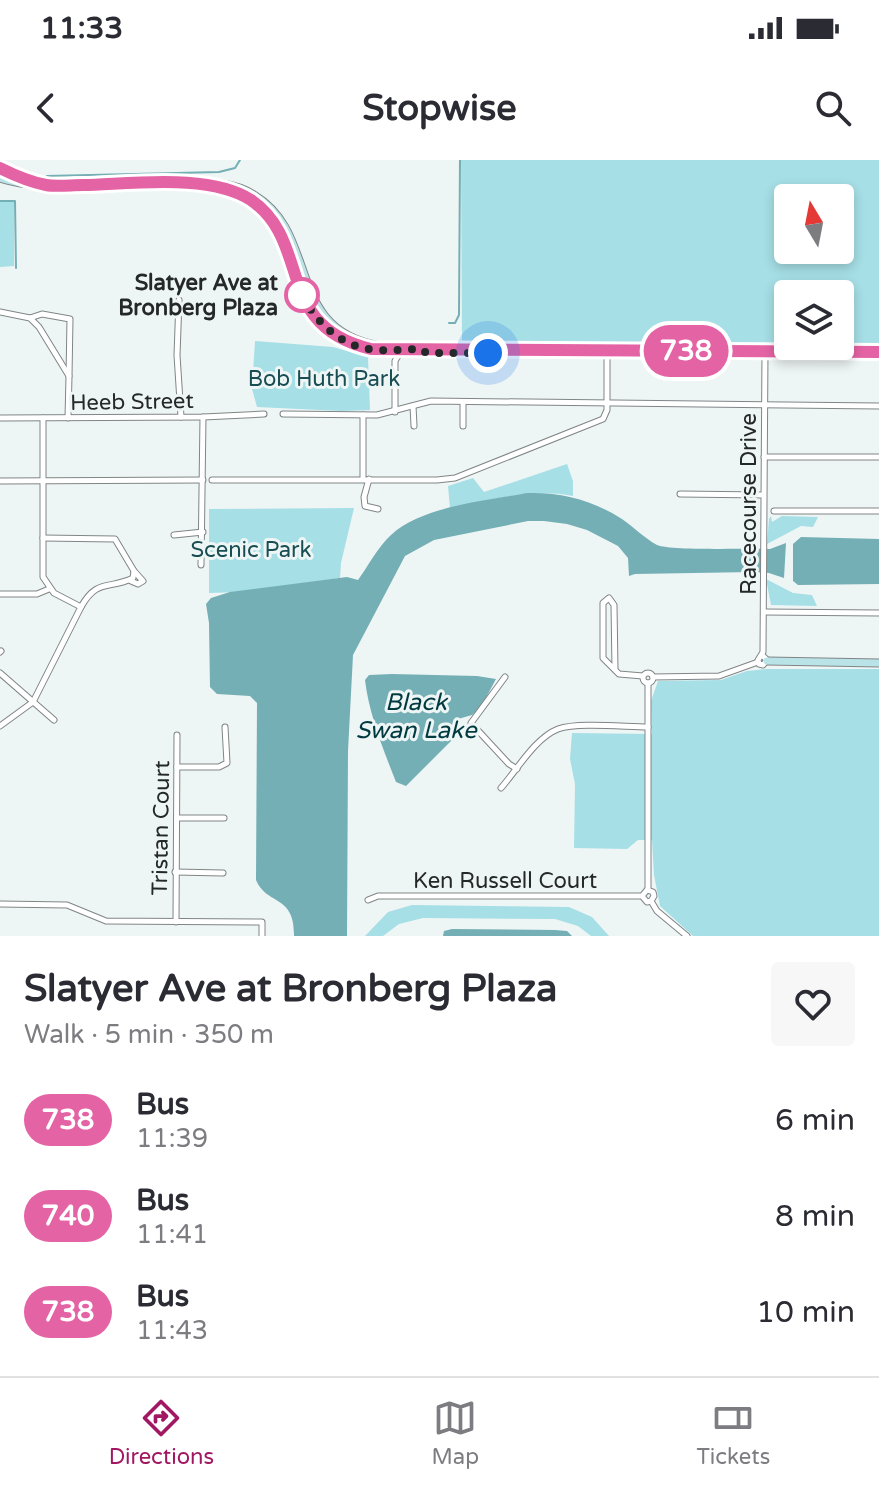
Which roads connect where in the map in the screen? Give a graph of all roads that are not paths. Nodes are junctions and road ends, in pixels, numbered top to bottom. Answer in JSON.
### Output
{"nodes":[{"id":1,"x":0,"y":168,"type":"edge"},
{"id":2,"x":0,"y":180,"type":"edge"},
{"id":3,"x":207,"y":183,"type":"junction"},
{"id":4,"x":47,"y":185,"type":"junction"},
{"id":5,"x":179,"y":300,"type":"dead end"},
{"id":6,"x":0,"y":312,"type":"edge"},
{"id":7,"x":30,"y":318,"type":"junction"},
{"id":8,"x":395,"y":349,"type":"junction"},
{"id":9,"x":405,"y":349,"type":"junction"},
{"id":10,"x":380,"y":350,"type":"junction"},
{"id":11,"x":607,"y":350,"type":"junction"},
{"id":12,"x":765,"y":352,"type":"junction"},
{"id":13,"x":879,"y":353,"type":"edge"},
{"id":14,"x":395,"y":361,"type":"junction"},
{"id":15,"x":69,"y":376,"type":"junction"},
{"id":16,"x":463,"y":402,"type":"junction"},
{"id":17,"x":608,"y":403,"type":"junction"},
{"id":18,"x":413,"y":406,"type":"junction"},
{"id":19,"x":764,"y":406,"type":"junction"},
{"id":20,"x":879,"y":406,"type":"edge"},
{"id":21,"x":395,"y":412,"type":"junction"},
{"id":22,"x":264,"y":414,"type":"dead end"},
{"id":23,"x":283,"y":414,"type":"dead end"},
{"id":24,"x":363,"y":415,"type":"junction"},
{"id":25,"x":181,"y":417,"type":"junction"},
{"id":26,"x":203,"y":417,"type":"junction"},
{"id":27,"x":0,"y":418,"type":"edge"},
{"id":28,"x":43,"y":418,"type":"junction"},
{"id":29,"x":68,"y":418,"type":"junction"},
{"id":30,"x":414,"y":426,"type":"dead end"},
{"id":31,"x":463,"y":426,"type":"dead end"},
{"id":32,"x":764,"y":457,"type":"junction"},
{"id":33,"x":879,"y":457,"type":"edge"},
{"id":34,"x":366,"y":479,"type":"junction"},
{"id":35,"x":203,"y":480,"type":"junction"},
{"id":36,"x":212,"y":480,"type":"dead end"},
{"id":37,"x":0,"y":481,"type":"edge"},
{"id":38,"x":43,"y":481,"type":"junction"},
{"id":39,"x":680,"y":494,"type":"dead end"},
{"id":40,"x":763,"y":495,"type":"junction"},
{"id":41,"x":378,"y":509,"type":"dead end"},
{"id":42,"x":774,"y":511,"type":"dead end"},
{"id":43,"x":879,"y":511,"type":"edge"},
{"id":44,"x":203,"y":532,"type":"junction"},
{"id":45,"x":174,"y":535,"type":"dead end"},
{"id":46,"x":43,"y":538,"type":"junction"},
{"id":47,"x":201,"y":565,"type":"dead end"},
{"id":48,"x":134,"y":571,"type":"junction"},
{"id":49,"x":130,"y":581,"type":"junction"},
{"id":50,"x":49,"y":589,"type":"junction"},
{"id":51,"x":0,"y":594,"type":"edge"},
{"id":52,"x":81,"y":607,"type":"junction"},
{"id":53,"x":764,"y":612,"type":"junction"},
{"id":54,"x":879,"y":613,"type":"edge"},
{"id":55,"x":763,"y":660,"type":"junction"},
{"id":56,"x":879,"y":663,"type":"edge"},
{"id":57,"x":615,"y":670,"type":"junction"},
{"id":58,"x":0,"y":673,"type":"edge"},
{"id":59,"x":643,"y":676,"type":"junction"},
{"id":60,"x":505,"y":677,"type":"dead end"},
{"id":61,"x":653,"y":677,"type":"junction"},
{"id":62,"x":648,"y":683,"type":"junction"},
{"id":63,"x":33,"y":702,"type":"junction"},
{"id":64,"x":54,"y":720,"type":"dead end"},
{"id":65,"x":0,"y":726,"type":"edge"},
{"id":66,"x":225,"y":727,"type":"dead end"},
{"id":67,"x":648,"y":727,"type":"junction"},
{"id":68,"x":177,"y":735,"type":"dead end"},
{"id":69,"x":177,"y":767,"type":"junction"},
{"id":70,"x":517,"y":769,"type":"junction"},
{"id":71,"x":501,"y":788,"type":"dead end"},
{"id":72,"x":177,"y":818,"type":"junction"},
{"id":73,"x":224,"y":818,"type":"dead end"},
{"id":74,"x":175,"y":872,"type":"junction"},
{"id":75,"x":223,"y":873,"type":"dead end"},
{"id":76,"x":648,"y":890,"type":"junction"},
{"id":77,"x":642,"y":896,"type":"junction"},
{"id":78,"x":368,"y":900,"type":"dead end"},
{"id":79,"x":651,"y":901,"type":"junction"},
{"id":80,"x":0,"y":904,"type":"edge"},
{"id":81,"x":176,"y":922,"type":"junction"},
{"id":82,"x":262,"y":936,"type":"edge"},
{"id":83,"x":687,"y":936,"type":"edge"}],
"edges":[{"from":1,"to":4,"type":"main road"},
{"from":2,"to":4,"type":"main road"},
{"from":3,"to":4,"type":"main road"},
{"from":3,"to":8,"type":"main road"},
{"from":3,"to":10,"type":"main road"},
{"from":5,"to":25,"type":"street"},
{"from":6,"to":7,"type":"street"},
{"from":7,"to":15,"type":"street"},
{"from":7,"to":15,"type":"street"},
{"from":8,"to":9,"type":"main road"},
{"from":8,"to":10,"type":"main road"},
{"from":9,"to":11,"type":"main road"},
{"from":9,"to":14,"type":"street"},
{"from":10,"to":14,"type":"street"},
{"from":11,"to":12,"type":"main road"},
{"from":11,"to":17,"type":"street"},
{"from":12,"to":13,"type":"main road"},
{"from":12,"to":19,"type":"street","name":"Racecourse Drive"},
{"from":14,"to":21,"type":"street"},
{"from":15,"to":29,"type":"street"},
{"from":16,"to":17,"type":"street"},
{"from":16,"to":18,"type":"street"},
{"from":16,"to":31,"type":"street"},
{"from":17,"to":19,"type":"street"},
{"from":17,"to":34,"type":"street"},
{"from":18,"to":21,"type":"street"},
{"from":18,"to":30,"type":"street"},
{"from":19,"to":20,"type":"street"},
{"from":19,"to":32,"type":"street","name":"Racecourse Drive"},
{"from":21,"to":24,"type":"street"},
{"from":22,"to":26,"type":"street","name":"Heeb Street"},
{"from":23,"to":24,"type":"street"},
{"from":24,"to":34,"type":"street"},
{"from":25,"to":26,"type":"street","name":"Heeb Street"},
{"from":25,"to":29,"type":"street","name":"Heeb Street"},
{"from":26,"to":35,"type":"street"},
{"from":27,"to":28,"type":"street","name":"Heeb Street"},
{"from":28,"to":29,"type":"street","name":"Heeb Street"},
{"from":28,"to":38,"type":"street"},
{"from":32,"to":33,"type":"street"},
{"from":32,"to":40,"type":"street","name":"Racecourse Drive"},
{"from":34,"to":36,"type":"street"},
{"from":34,"to":41,"type":"street"},
{"from":35,"to":38,"type":"street"},
{"from":35,"to":44,"type":"street"},
{"from":37,"to":38,"type":"street"},
{"from":38,"to":46,"type":"street"},
{"from":39,"to":40,"type":"street"},
{"from":40,"to":53,"type":"street","name":"Racecourse Drive"},
{"from":42,"to":43,"type":"street"},
{"from":44,"to":45,"type":"street"},
{"from":44,"to":47,"type":"street"},
{"from":46,"to":48,"type":"street"},
{"from":46,"to":50,"type":"street"},
{"from":48,"to":49,"type":"street"},
{"from":48,"to":49,"type":"street"},
{"from":49,"to":52,"type":"street"},
{"from":50,"to":51,"type":"street"},
{"from":50,"to":52,"type":"street"},
{"from":52,"to":63,"type":"street"},
{"from":53,"to":54,"type":"street"},
{"from":53,"to":55,"type":"street","name":"Racecourse Drive"},
{"from":55,"to":56,"type":"main road"},
{"from":55,"to":61,"type":"street"},
{"from":57,"to":57,"type":"street"},
{"from":57,"to":59,"type":"street"},
{"from":58,"to":63,"type":"street"},
{"from":59,"to":61,"type":"street"},
{"from":59,"to":62,"type":"street"},
{"from":60,"to":70,"type":"street"},
{"from":61,"to":62,"type":"street"},
{"from":62,"to":67,"type":"street"},
{"from":63,"to":64,"type":"street"},
{"from":63,"to":65,"type":"street"},
{"from":66,"to":69,"type":"street"},
{"from":67,"to":70,"type":"street"},
{"from":67,"to":76,"type":"street"},
{"from":68,"to":69,"type":"street","name":"Tristan Court"},
{"from":69,"to":72,"type":"street","name":"Tristan Court"},
{"from":70,"to":71,"type":"street"},
{"from":72,"to":73,"type":"street"},
{"from":72,"to":74,"type":"street","name":"Tristan Court"},
{"from":74,"to":75,"type":"street"},
{"from":74,"to":81,"type":"street","name":"Tristan Court"},
{"from":76,"to":77,"type":"street"},
{"from":76,"to":79,"type":"street"},
{"from":77,"to":78,"type":"street","name":"Ken Russell Court"},
{"from":77,"to":79,"type":"street"},
{"from":79,"to":83,"type":"street"},
{"from":80,"to":81,"type":"street"},
{"from":81,"to":82,"type":"street"}]}
